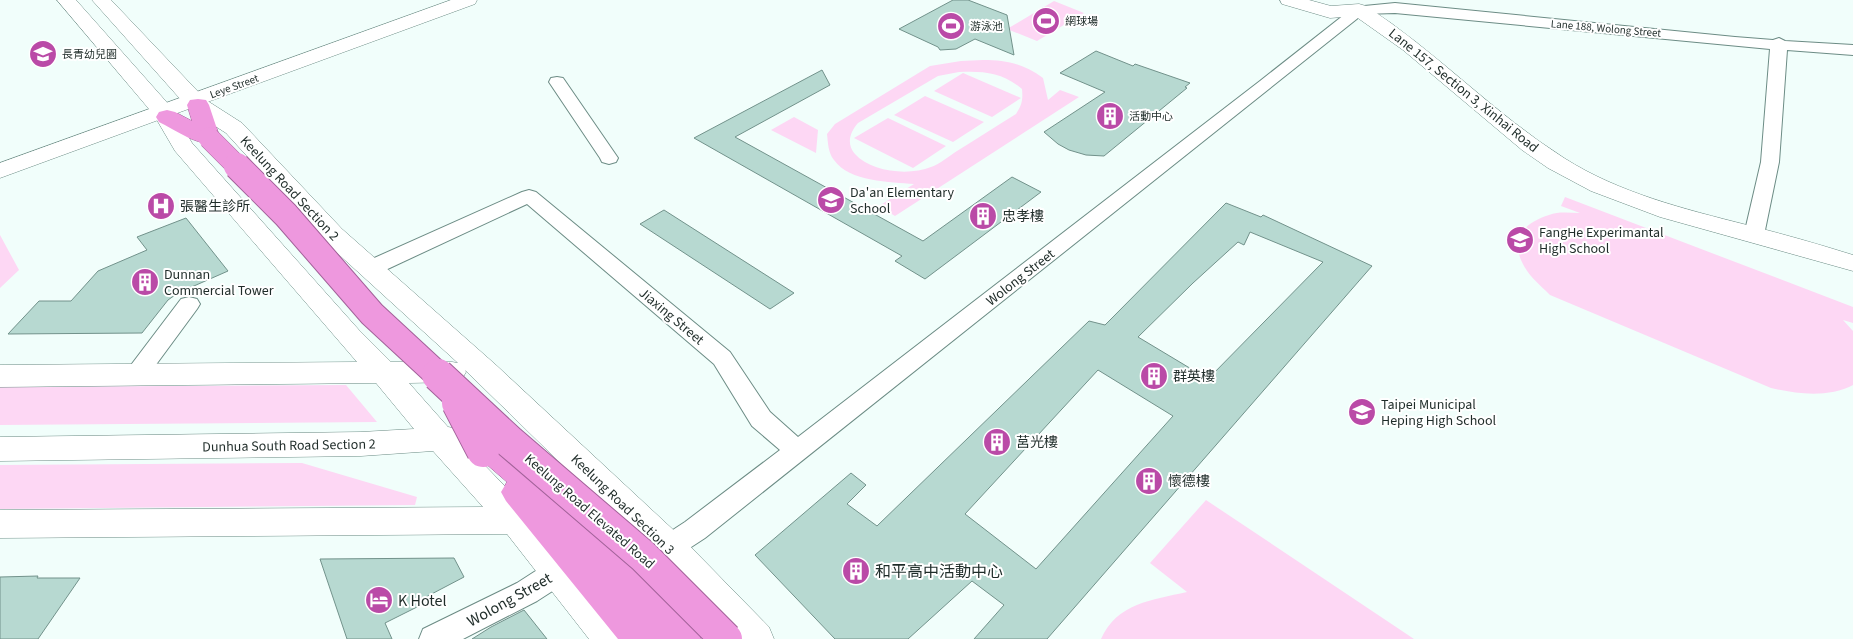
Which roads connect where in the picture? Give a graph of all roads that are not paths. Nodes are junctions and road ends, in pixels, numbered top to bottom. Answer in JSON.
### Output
{"nodes":[{"id":1,"x":66,"y":0,"type":"edge"},
{"id":2,"x":101,"y":0,"type":"edge"},
{"id":3,"x":468,"y":0,"type":"edge"},
{"id":4,"x":1289,"y":0,"type":"edge"},
{"id":5,"x":1361,"y":5,"type":"edge"},
{"id":6,"x":1779,"y":43,"type":"junction"},
{"id":7,"x":1853,"y":50,"type":"edge"},
{"id":8,"x":557,"y":82,"type":"dead end"},
{"id":9,"x":197,"y":102,"type":"junction"},
{"id":10,"x":165,"y":115,"type":"junction"},
{"id":11,"x":209,"y":138,"type":"junction"},
{"id":12,"x":609,"y":158,"type":"dead end"},
{"id":13,"x":0,"y":171,"type":"edge"},
{"id":14,"x":1754,"y":235,"type":"junction"},
{"id":15,"x":1853,"y":263,"type":"edge"},
{"id":16,"x":371,"y":268,"type":"junction"},
{"id":17,"x":189,"y":304,"type":"dead end"},
{"id":18,"x":486,"y":372,"type":"junction"},
{"id":19,"x":384,"y":373,"type":"junction"},
{"id":20,"x":136,"y":375,"type":"junction"},
{"id":21,"x":0,"y":376,"type":"edge"},
{"id":22,"x":450,"y":388,"type":"junction"},
{"id":23,"x":474,"y":436,"type":"junction"},
{"id":24,"x":440,"y":438,"type":"junction"},
{"id":25,"x":0,"y":449,"type":"edge"},
{"id":26,"x":798,"y":451,"type":"junction"},
{"id":27,"x":574,"y":456,"type":"junction"},
{"id":28,"x":516,"y":520,"type":"junction"},
{"id":29,"x":0,"y":524,"type":"edge"},
{"id":30,"x":669,"y":547,"type":"junction"},
{"id":31,"x":558,"y":572,"type":"junction"},
{"id":32,"x":434,"y":639,"type":"edge"},
{"id":33,"x":611,"y":639,"type":"edge"},
{"id":34,"x":641,"y":639,"type":"edge"},
{"id":35,"x":683,"y":639,"type":"edge"},
{"id":36,"x":726,"y":639,"type":"edge"},
{"id":37,"x":756,"y":639,"type":"edge"}],
"edges":[{"from":1,"to":10,"type":"main road"},
{"from":2,"to":9,"type":"main road","name":"Keelung Road Section 2"},
{"from":3,"to":9,"type":"main road","name":"Leye Street"},
{"from":4,"to":5,"type":"main road"},
{"from":5,"to":6,"type":"street","name":"Lane 188, Wolong Street"},
{"from":5,"to":14,"type":"main road","name":"Lane 157, Section 3, Xinhai Road"},
{"from":5,"to":26,"type":"street","name":"Wolong Street"},
{"from":6,"to":7,"type":"street","name":"Lane 188, Wolong Street"},
{"from":6,"to":14,"type":"street"},
{"from":8,"to":12,"type":"street"},
{"from":9,"to":10,"type":"main road","name":"Leye Street"},
{"from":9,"to":11,"type":"highway","name":"Keelung Road Elevated Road"},
{"from":9,"to":16,"type":"main road","name":"Keelung Road Section 2"},
{"from":10,"to":11,"type":"highway","name":"Keelung Road Elevated Road"},
{"from":10,"to":13,"type":"main road","name":"Leye Street"},
{"from":10,"to":19,"type":"main road"},
{"from":11,"to":22,"type":"highway","name":"Keelung Road Elevated Road","bridge":true},
{"from":14,"to":15,"type":"main road","name":"Lane 157, Section 3, Xinhai Road"},
{"from":16,"to":18,"type":"main road","name":"Keelung Road Section 2"},
{"from":16,"to":26,"type":"street","name":"Jiaxing Street"},
{"from":17,"to":20,"type":"street"},
{"from":18,"to":19,"type":"main road"},
{"from":18,"to":27,"type":"main road","name":"Keelung Road Section 3"},
{"from":19,"to":20,"type":"main road"},
{"from":19,"to":24,"type":"main road"},
{"from":20,"to":21,"type":"main road"},
{"from":22,"to":34,"type":"highway","name":"Keelung Road Elevated Road","bridge":true},
{"from":22,"to":36,"type":"highway","name":"Keelung Road Elevated Road","bridge":true},
{"from":23,"to":24,"type":"main road","name":"Dunhua South Road Section 2"},
{"from":23,"to":27,"type":"main road","name":"Dunhua South Road Section 2"},
{"from":23,"to":35,"type":"highway"},
{"from":24,"to":25,"type":"main road","name":"Dunhua South Road Section 2"},
{"from":24,"to":28,"type":"main road"},
{"from":26,"to":30,"type":"street","name":"Wolong Street"},
{"from":27,"to":30,"type":"main road","name":"Keelung Road Section 3"},
{"from":28,"to":29,"type":"main road"},
{"from":28,"to":31,"type":"main road"},
{"from":30,"to":37,"type":"main road","name":"Keelung Road Section 3"},
{"from":31,"to":32,"type":"street","name":"Wolong Street"},
{"from":31,"to":33,"type":"main road"}]}
